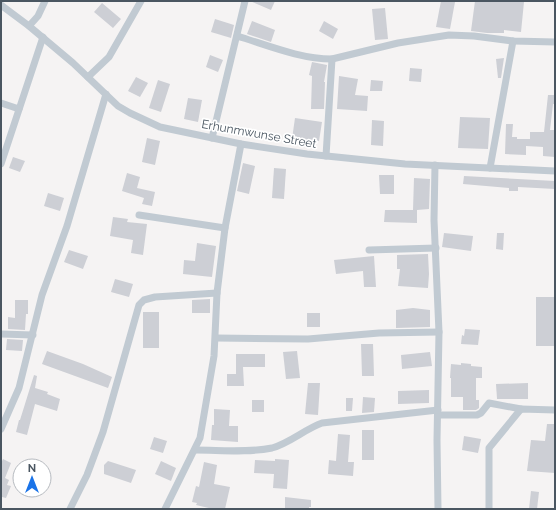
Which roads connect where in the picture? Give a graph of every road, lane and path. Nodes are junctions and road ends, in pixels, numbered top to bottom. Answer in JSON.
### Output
{"nodes":[{"id":1,"x":46,"y":1,"type":"edge"},
{"id":2,"x":141,"y":1,"type":"edge"},
{"id":3,"x":245,"y":1,"type":"edge"},
{"id":4,"x":1,"y":6,"type":"edge"},
{"id":5,"x":29,"y":26,"type":"junction"},
{"id":6,"x":237,"y":36,"type":"junction"},
{"id":7,"x":43,"y":37,"type":"junction"},
{"id":8,"x":513,"y":41,"type":"junction"},
{"id":9,"x":555,"y":42,"type":"edge"},
{"id":10,"x":332,"y":59,"type":"junction"},
{"id":11,"x":88,"y":77,"type":"junction"},
{"id":12,"x":106,"y":94,"type":"junction"},
{"id":13,"x":1,"y":103,"type":"edge"},
{"id":14,"x":19,"y":109,"type":"junction"},
{"id":15,"x":212,"y":138,"type":"junction"},
{"id":16,"x":241,"y":144,"type":"junction"},
{"id":17,"x":326,"y":156,"type":"junction"},
{"id":18,"x":1,"y":164,"type":"edge"},
{"id":19,"x":435,"y":165,"type":"junction"},
{"id":20,"x":490,"y":168,"type":"junction"},
{"id":21,"x":555,"y":171,"type":"edge"},
{"id":22,"x":138,"y":215,"type":"dead end"},
{"id":23,"x":225,"y":228,"type":"junction"},
{"id":24,"x":436,"y":248,"type":"junction"},
{"id":25,"x":369,"y":250,"type":"dead end"},
{"id":26,"x":217,"y":293,"type":"junction"},
{"id":27,"x":439,"y":332,"type":"junction"},
{"id":28,"x":1,"y":334,"type":"edge"},
{"id":29,"x":33,"y":335,"type":"junction"},
{"id":30,"x":216,"y":338,"type":"junction"},
{"id":31,"x":521,"y":409,"type":"junction"},
{"id":32,"x":555,"y":410,"type":"edge"},
{"id":33,"x":438,"y":412,"type":"junction"},
{"id":34,"x":1,"y":428,"type":"edge"},
{"id":35,"x":195,"y":450,"type":"junction"},
{"id":36,"x":70,"y":509,"type":"edge"},
{"id":37,"x":165,"y":509,"type":"edge"},
{"id":38,"x":438,"y":509,"type":"edge"},
{"id":39,"x":489,"y":509,"type":"edge"}],
"edges":[{"from":1,"to":5,"type":"street"},
{"from":2,"to":11,"type":"street"},
{"from":3,"to":6,"type":"street"},
{"from":4,"to":5,"type":"street","name":"Erhunmwunse Street"},
{"from":5,"to":7,"type":"street","name":"Erhunmwunse Street"},
{"from":6,"to":10,"type":"street"},
{"from":6,"to":15,"type":"street"},
{"from":7,"to":11,"type":"street","name":"Erhunmwunse Street"},
{"from":7,"to":14,"type":"street"},
{"from":8,"to":9,"type":"street"},
{"from":8,"to":10,"type":"street"},
{"from":8,"to":20,"type":"street"},
{"from":10,"to":17,"type":"street"},
{"from":11,"to":12,"type":"street","name":"Erhunmwunse Street"},
{"from":12,"to":15,"type":"street","name":"Erhunmwunse Street"},
{"from":12,"to":29,"type":"street"},
{"from":13,"to":14,"type":"street"},
{"from":14,"to":18,"type":"street"},
{"from":15,"to":16,"type":"street","name":"Erhunmwunse Street"},
{"from":16,"to":17,"type":"street","name":"Erhunmwunse Street"},
{"from":16,"to":23,"type":"street"},
{"from":17,"to":19,"type":"street","name":"Erhunmwunse Street"},
{"from":19,"to":20,"type":"street","name":"Erhunmwunse Street"},
{"from":19,"to":24,"type":"street"},
{"from":20,"to":21,"type":"street","name":"Erhunmwunse Street"},
{"from":22,"to":23,"type":"street"},
{"from":23,"to":26,"type":"street"},
{"from":24,"to":25,"type":"street"},
{"from":24,"to":27,"type":"street"},
{"from":26,"to":30,"type":"street"},
{"from":26,"to":36,"type":"street"},
{"from":27,"to":30,"type":"street"},
{"from":27,"to":33,"type":"street"},
{"from":28,"to":29,"type":"street"},
{"from":29,"to":34,"type":"street"},
{"from":30,"to":35,"type":"street"},
{"from":31,"to":32,"type":"street"},
{"from":31,"to":33,"type":"street"},
{"from":31,"to":39,"type":"street"},
{"from":33,"to":35,"type":"street"},
{"from":33,"to":38,"type":"street"},
{"from":35,"to":37,"type":"street"}]}
